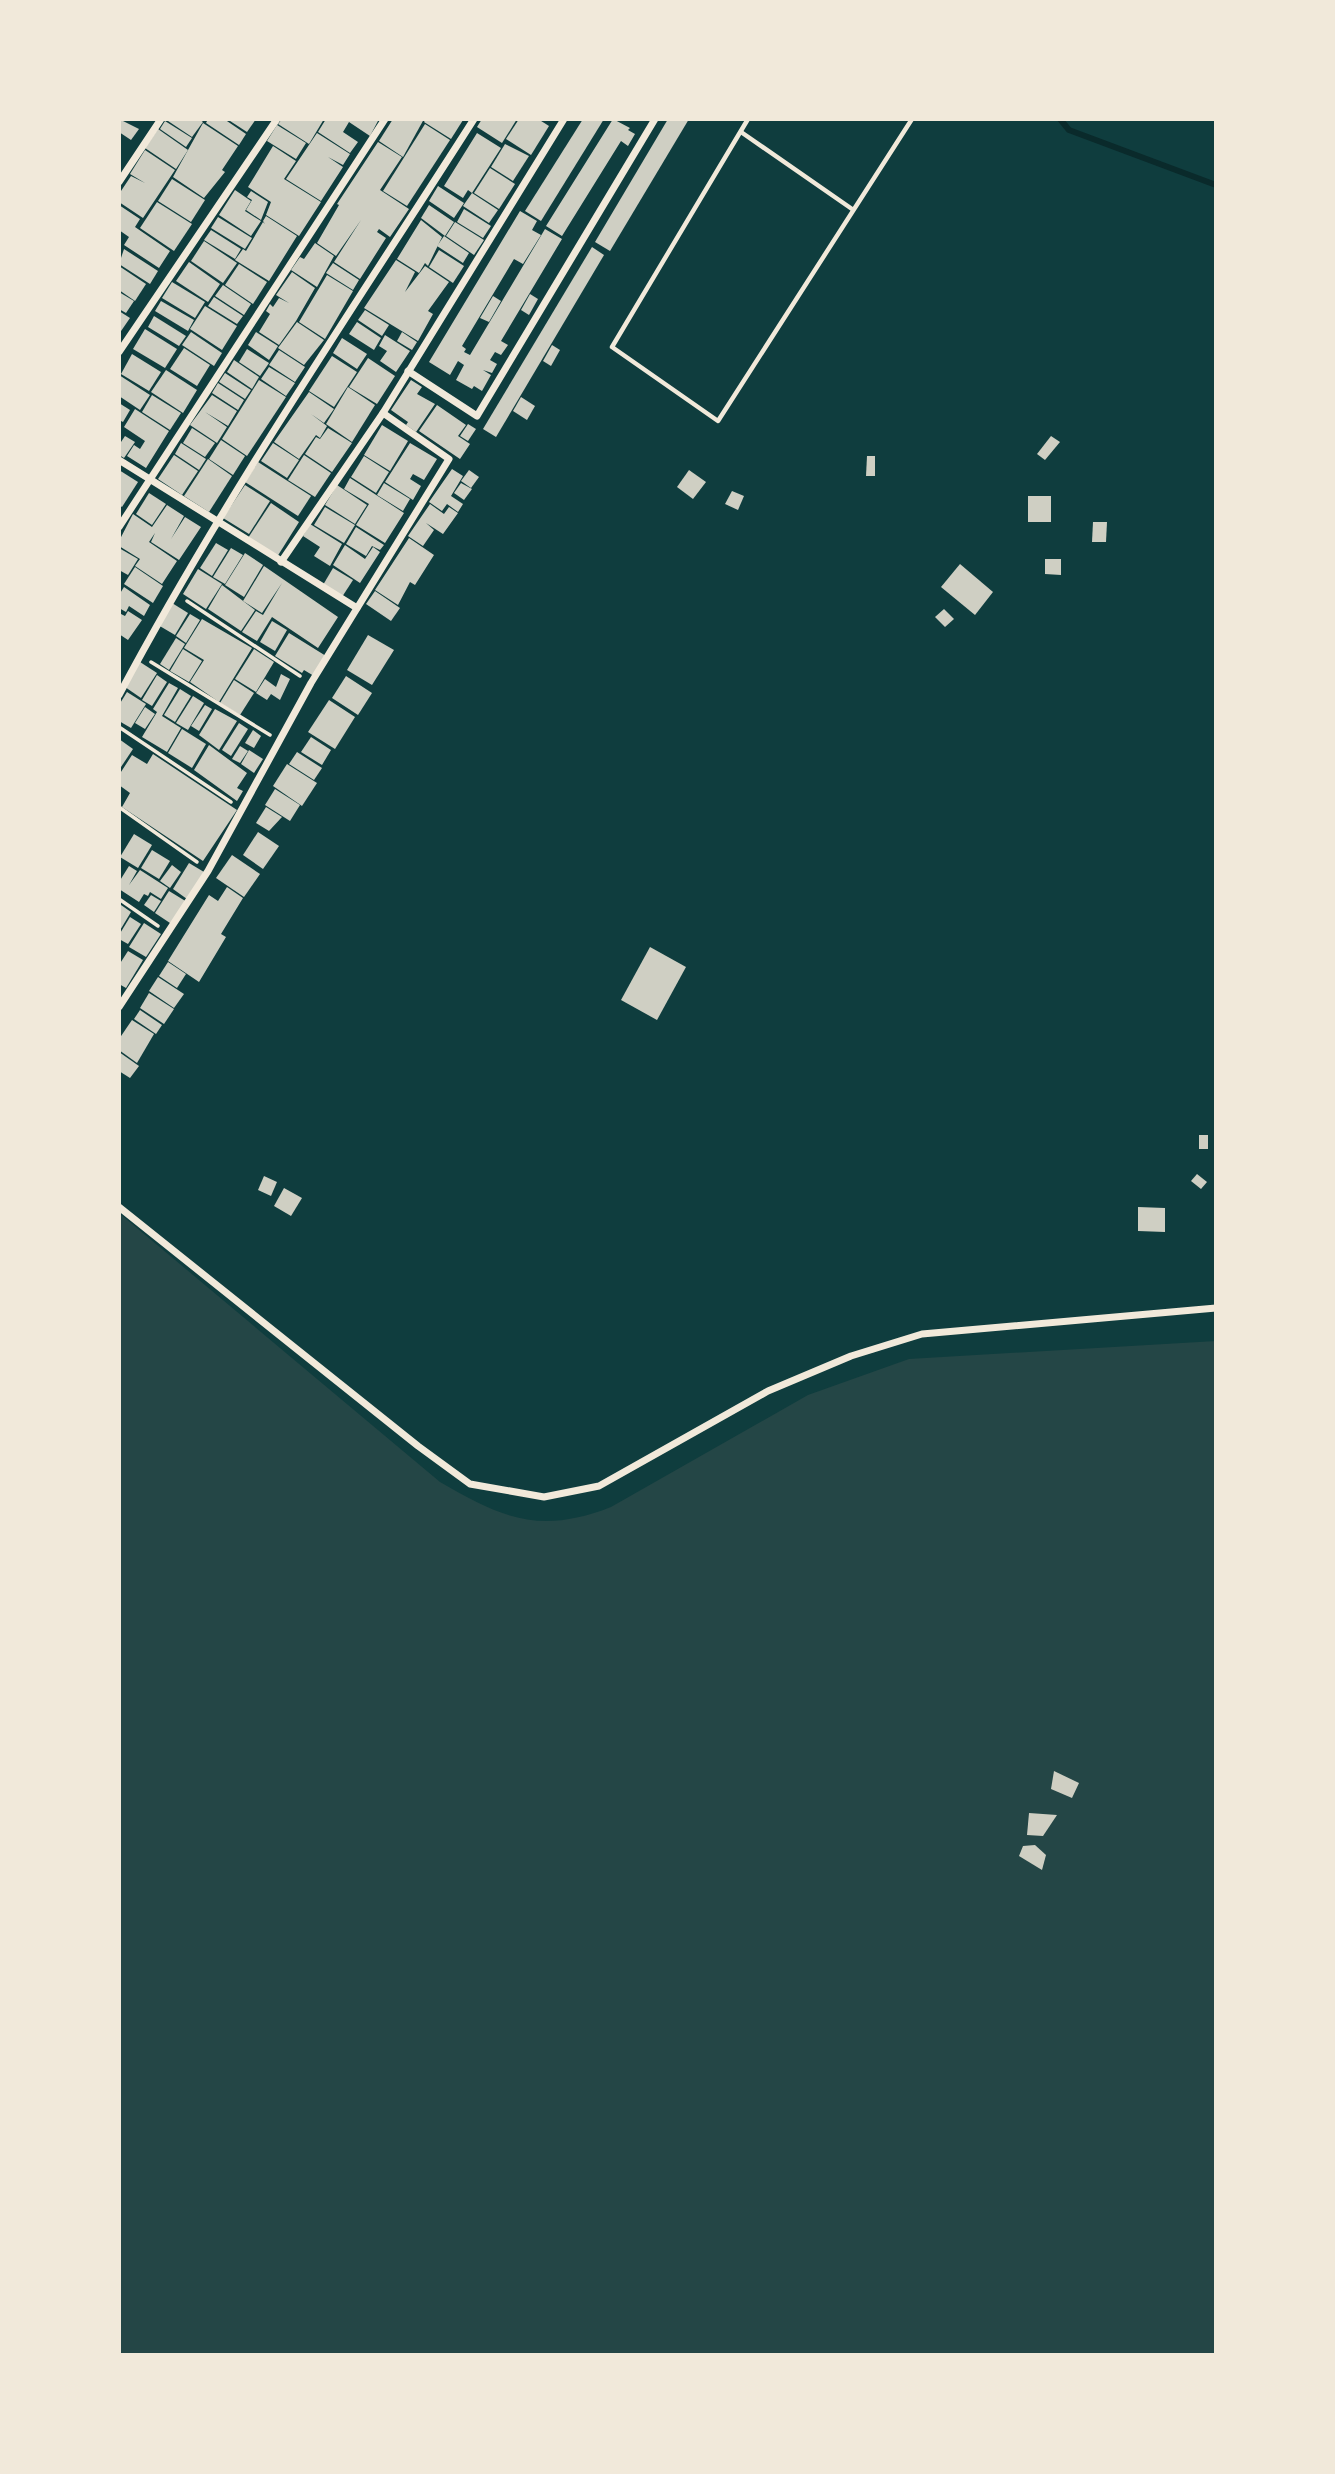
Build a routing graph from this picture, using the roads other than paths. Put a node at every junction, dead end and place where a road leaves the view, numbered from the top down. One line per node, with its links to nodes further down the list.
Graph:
1 (161, 119): 10 (street)
2 (277, 119): 12 (street)
3 (385, 119): 16 (street)
4 (474, 119): 17 (street)
5 (565, 119): 13 (street)
6 (653, 119): 13 (street)
7 (748, 119): 9 (lane)
8 (912, 119): 11 (lane)
9 (741, 132): 11 (lane); 11 (lane)
10 (119, 183)
11 (852, 209)
12 (119, 352)
13 (408, 371): 14 (street)
14 (383, 413): 19 (street); 20 (street)
15 (119, 460): 16 (street)
16 (148, 480): 17 (street); 18 (street)
17 (216, 522): 19 (street); 21 (street)
18 (119, 527)
19 (281, 562): 20 (street)
20 (357, 608): 22 (street)
21 (119, 695)
22 (119, 1007)
23 (119, 1207): 24 (street)
24 (1216, 1308)

